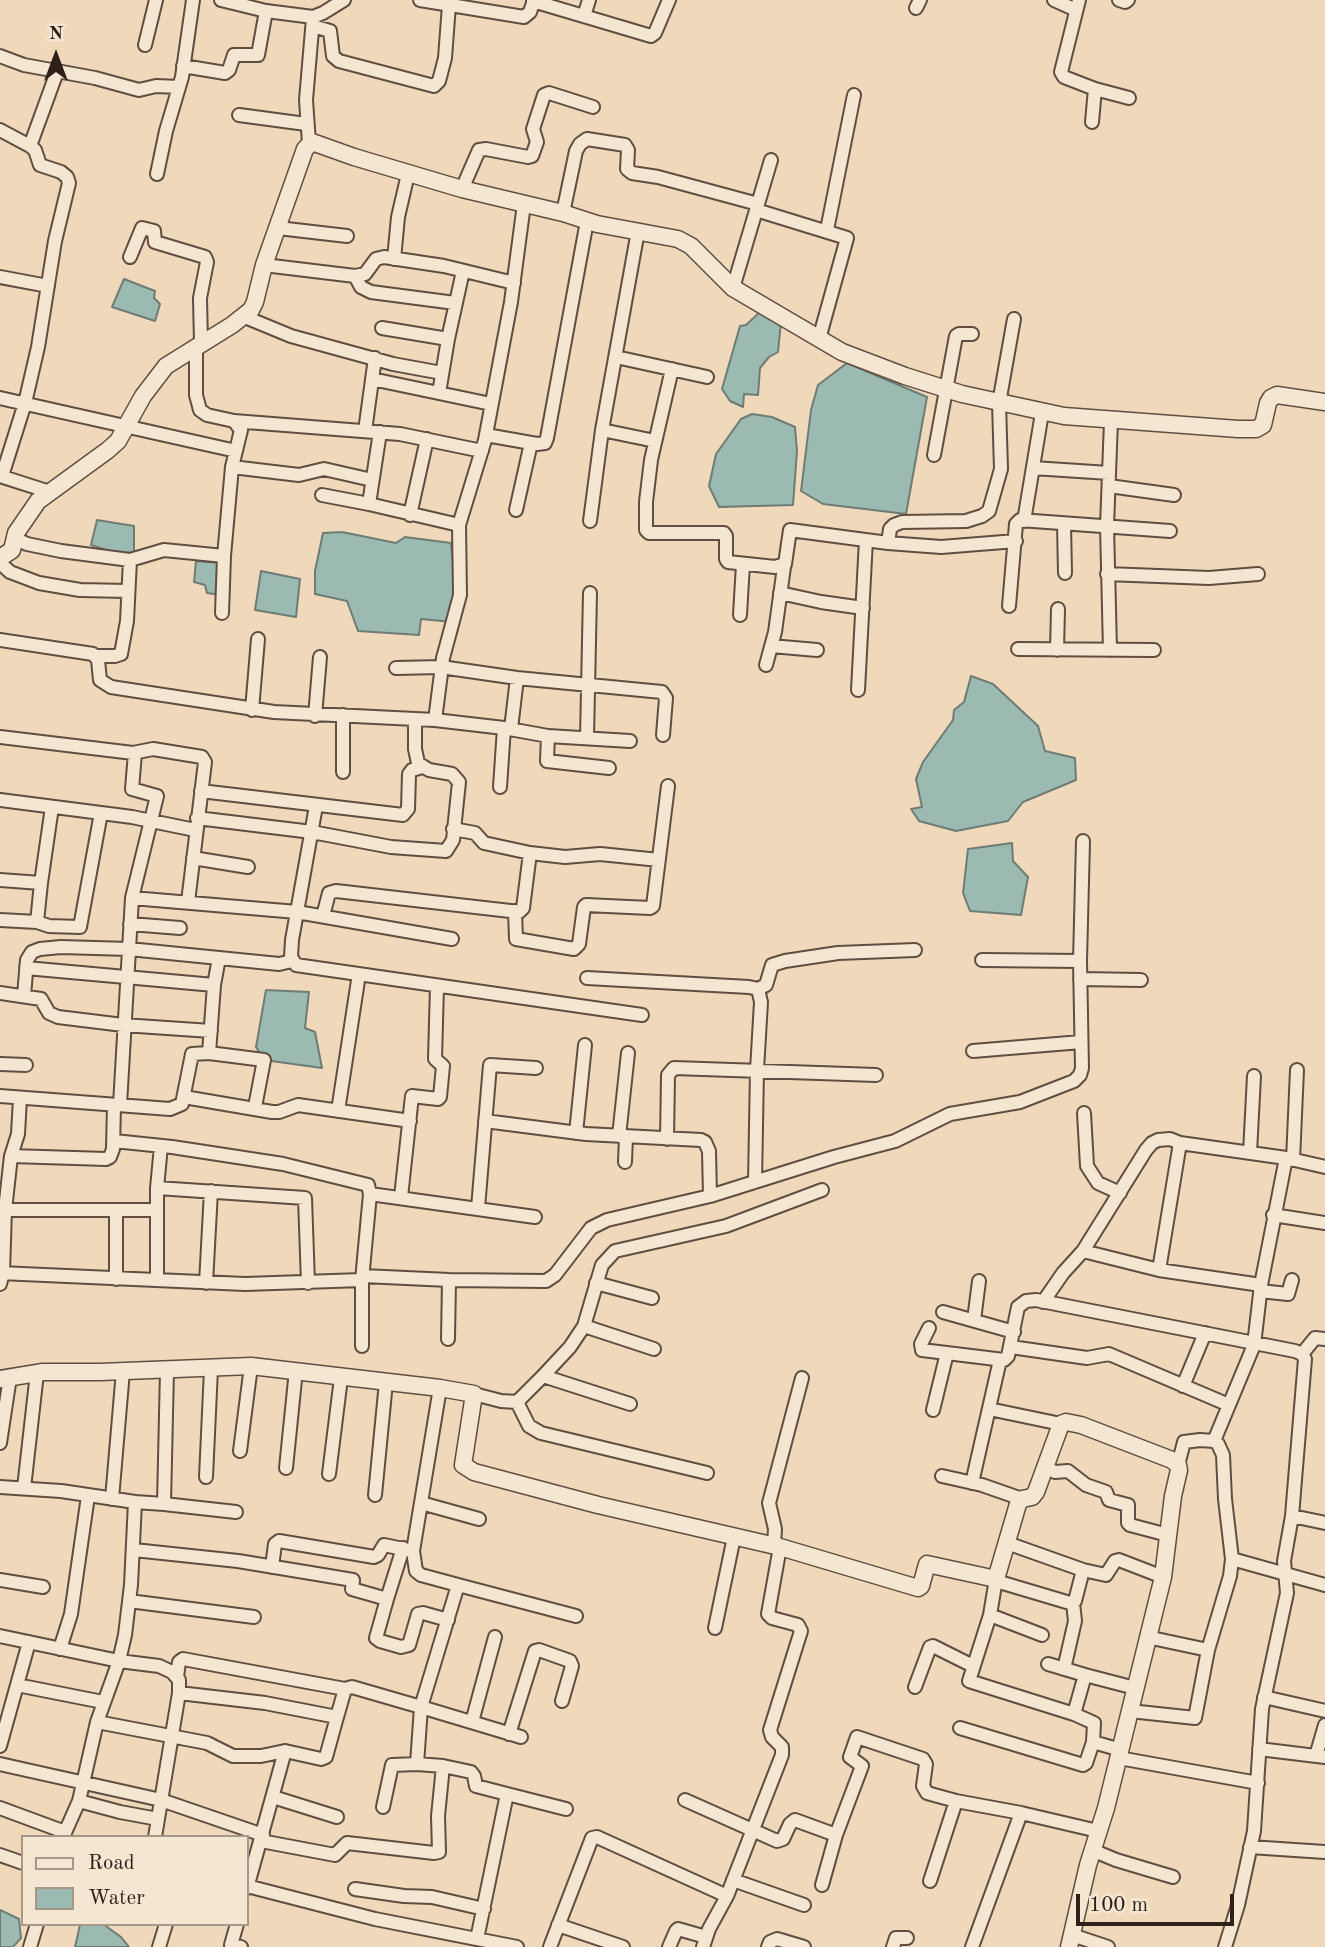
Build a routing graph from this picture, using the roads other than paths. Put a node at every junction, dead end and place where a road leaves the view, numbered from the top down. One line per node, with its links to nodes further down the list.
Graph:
1 (156, 0): 17 (street)
2 (193, 0): 19 (street)
3 (221, 0): 14 (street)
4 (344, 0): 16 (street)
5 (420, 0): 12 (street)
6 (589, 0): 15 (street)
7 (669, 0): 15 (street)
8 (1054, 0): 13 (street)
9 (1119, 0): 10 (street)
10 (1128, 0)
11 (533, 1): 12 (street); 15 (street)
12 (449, 5): 16 (street)
13 (1077, 5): 22 (street)
14 (265, 11): 16 (street); 19 (street)
15 (584, 16)
16 (313, 21): 28 (street)
17 (145, 45)
18 (0, 57): 20 (street)
19 (183, 66): 21 (street)
20 (57, 72): 21 (street); 31 (street)
21 (179, 87): 33 (street)
22 (1095, 89): 24 (street); 27 (street)
23 (854, 95): 41 (street)
24 (1129, 98)
25 (593, 107): 35 (street)
26 (239, 115): 28 (street)
27 (1092, 122)
28 (306, 124): 30 (street)
29 (0, 130): 31 (street)
30 (309, 144): 34 (street); 40 (street)
31 (30, 146): 51 (street)
32 (771, 160): 37 (street)
33 (157, 173)
34 (408, 174): 35 (street); 45 (street)
35 (462, 189): 36 (street)
36 (524, 204): 38 (street); 50 (street)
37 (757, 207): 38 (street); 41 (street); 52 (street)
38 (563, 213): 39 (street)
39 (587, 221): 42 (street); 84 (street)
40 (278, 228): 43 (street); 46 (street)
41 (827, 230): 59 (street)
42 (638, 231): 52 (street); 61 (street)
43 (347, 236)
44 (130, 257): 60 (street)
45 (394, 259): 47 (street); 48 (street)
46 (264, 265): 48 (street); 54 (street)
47 (463, 271): 50 (street); 53 (street)
48 (355, 276): 53 (street)
49 (0, 277): 51 (street)
50 (514, 283): 73 (street)
51 (48, 286): 71 (street)
52 (733, 288): 59 (street)
53 (455, 303): 58 (street)
54 (245, 317): 60 (street); 62 (street)
55 (1014, 319): 72 (street)
56 (382, 328): 58 (street)
57 (972, 334): 67 (street)
58 (448, 339): 64 (street)
59 (819, 339): 67 (street)
60 (199, 344): 75 (street); 77 (street)
61 (616, 357): 63 (street); 78 (street)
62 (375, 358): 64 (street); 66 (street)
63 (672, 369): 65 (street); 83 (street)
64 (442, 373): 68 (street)
65 (707, 377)
66 (372, 379): 68 (street); 79 (street)
67 (945, 388): 72 (street); 87 (street)
68 (439, 393): 73 (street)
69 (0, 398): 71 (street)
70 (1325, 402): 76 (street)
71 (24, 403): 77 (street); 90 (street)
72 (999, 403): 74 (street); 108 (street)
73 (491, 404): 81 (street)
74 (1042, 413): 76 (street); 89 (street)
75 (234, 421): 79 (street); 85 (street)
76 (1111, 421): 92 (street)
77 (127, 426): 85 (street); 93 (street)
78 (602, 430): 83 (street); 99 (street)
79 (365, 431): 80 (street)
80 (380, 432): 82 (street); 91 (street)
81 (486, 435): 84 (street); 86 (street)
82 (427, 439): 86 (street); 98 (street)
83 (655, 441): 112 (street)
84 (531, 443): 97 (street)
85 (236, 451): 88 (street)
86 (482, 451): 102 (street)
87 (934, 455)
88 (232, 467): 91 (street); 109 (street)
89 (1033, 468): 92 (street); 100 (street)
90 (1, 476): 93 (street)
91 (372, 480): 96 (street)
92 (1109, 480): 95 (street); 103 (street)
93 (50, 492): 105 (street)
94 (323, 495): 96 (street)
95 (1174, 495)
96 (369, 504): 98 (street)
97 (516, 510)
98 (410, 515): 102 (street)
99 (590, 520)
100 (1024, 520): 101 (street); 107 (street)
101 (1064, 523): 103 (street); 114 (street)
102 (459, 525): 136 (street)
103 (1107, 526): 104 (street); 115 (street)
104 (1170, 531)
105 (15, 538): 110 (street); 111 (street)
106 (866, 540): 108 (street); 113 (street); 121 (street)
107 (1016, 541): 108 (street); 120 (street)
108 (888, 543)
109 (224, 556): 110 (street); 123 (street)
110 (130, 560): 117 (street)
111 (0, 561): 117 (street)
112 (743, 564): 113 (street); 124 (street)
113 (783, 566): 119 (street)
114 (1065, 573)
115 (1107, 574): 116 (street); 131 (street)
116 (1258, 574)
117 (128, 591): 133 (street)
118 (590, 593): 139 (street)
119 (780, 593): 121 (street); 127 (street)
120 (1009, 606)
121 (863, 608): 140 (street)
122 (1058, 609): 130 (street)
123 (222, 613)
124 (740, 615)
125 (258, 639): 141 (street)
126 (0, 640): 133 (street)
127 (771, 646): 129 (street); 135 (street)
128 (1018, 649): 130 (street)
129 (817, 650)
130 (1058, 650): 131 (street)
131 (1111, 650): 132 (street)
132 (1154, 650)
133 (97, 656): 141 (street)
134 (320, 657): 143 (street)
135 (766, 665)
136 (441, 667): 137 (street); 138 (street); 145 (street)
137 (396, 668)
138 (517, 678): 139 (street); 146 (street)
139 (587, 684): 147 (street); 150 (street)
140 (858, 690)
141 (252, 709): 143 (street)
142 (343, 715): 143 (street); 144 (street); 155 (street)
143 (315, 716)
144 (415, 719): 145 (street); 153 (street)
145 (435, 720): 146 (street)
146 (508, 729): 148 (street); 157 (street)
147 (663, 735)
148 (548, 736): 150 (street); 154 (street)
149 (0, 737): 152 (street)
150 (587, 738): 151 (street)
151 (630, 741)
152 (135, 753): 158 (street); 163 (street)
153 (422, 767): 160 (street); 165 (street)
154 (609, 768)
155 (342, 772)
156 (668, 786): 170 (street)
157 (500, 788)
158 (201, 791): 160 (street); 164 (street)
159 (0, 800): 161 (street)
160 (316, 806): 166 (street)
161 (52, 807): 162 (street); 173 (street)
162 (101, 813): 163 (street); 180 (street)
163 (150, 820): 164 (street); 174 (street)
164 (196, 824): 166 (street); 169 (street)
165 (453, 829): 166 (street); 168 (street)
166 (312, 832): 177 (street)
167 (1083, 841): 189 (street)
168 (530, 853): 170 (street); 176 (street)
169 (193, 858): 171 (street); 175 (street)
170 (659, 860): 176 (street)
171 (248, 866)
172 (0, 880): 173 (street)
173 (41, 883): 180 (street)
174 (132, 898): 175 (street); 181 (street)
175 (188, 902): 177 (street)
176 (515, 911): 178 (street)
177 (297, 912): 178 (street); 188 (street)
178 (323, 916): 183 (street)
179 (0, 920): 180 (street)
180 (37, 922)
181 (130, 924): 182 (street); 184 (street)
182 (180, 928)
183 (452, 939)
184 (129, 949): 186 (street); 190 (street); 192 (street)
185 (915, 950): 198 (street)
186 (219, 958): 188 (street); 196 (street)
187 (982, 960): 189 (street)
188 (292, 961): 191 (street)
189 (1080, 961): 194 (street)
190 (26, 968): 192 (street); 200 (street)
191 (359, 974): 197 (street); 221 (street)
192 (128, 976): 196 (street); 202 (street)
193 (587, 978): 198 (street)
194 (1080, 979): 195 (street); 204 (street)
195 (1141, 980)
196 (214, 985): 203 (street)
197 (438, 986): 201 (street); 223 (street)
198 (758, 989): 212 (street)
199 (0, 993): 200 (street)
200 (24, 996): 202 (street)
201 (642, 1015)
202 (123, 1026): 203 (street); 219 (street)
203 (211, 1031): 207 (street)
204 (1082, 1041): 206 (street); 236 (street)
205 (585, 1045): 225 (street)
206 (974, 1051)
207 (209, 1052): 217 (street); 220 (street)
208 (628, 1053): 226 (street)
209 (0, 1063): 210 (street)
210 (26, 1065)
211 (536, 1068): 224 (street)
212 (757, 1070): 214 (street); 227 (street); 236 (street)
213 (1297, 1070): 233 (street)
214 (876, 1075)
215 (1254, 1076): 231 (street)
216 (0, 1096): 218 (street)
217 (184, 1097): 219 (street); 220 (street)
218 (20, 1098): 219 (street); 232 (street)
219 (117, 1105): 228 (street)
220 (255, 1107): 221 (street)
221 (338, 1111): 223 (street)
222 (1084, 1113): 240 (street)
223 (410, 1121): 243 (street)
224 (485, 1121): 225 (street); 244 (street)
225 (576, 1133): 226 (street)
226 (623, 1136): 227 (street); 234 (street)
227 (667, 1139): 242 (street)
228 (114, 1141): 230 (street); 232 (street)
229 (1180, 1143): 231 (street); 240 (street); 252 (street)
230 (161, 1146): 237 (street); 241 (street)
231 (1250, 1153): 233 (street)
232 (11, 1156): 245 (street)
233 (1289, 1159): 235 (street); 248 (street)
234 (625, 1162)
235 (1325, 1167)
236 (755, 1182): 242 (street)
237 (157, 1188): 239 (street); 247 (street)
238 (822, 1190): 262 (street)
239 (211, 1191): 260 (street); 261 (street)
240 (1120, 1193): 251 (street)
241 (370, 1194): 243 (street); 254 (street)
242 (710, 1196): 257 (street)
243 (401, 1197): 244 (street)
244 (478, 1208): 249 (street)
245 (5, 1210): 246 (street); 253 (street)
246 (116, 1210): 247 (street); 255 (street)
247 (156, 1210): 256 (street)
248 (1273, 1214): 250 (street); 263 (street)
249 (535, 1217)
250 (1325, 1223)
251 (1083, 1251): 252 (street); 265 (street)
252 (1159, 1270): 263 (street)
253 (1, 1276): 255 (street)
254 (362, 1278): 257 (street); 261 (street); 275 (street)
255 (116, 1279): 256 (street)
256 (157, 1280): 260 (street)
257 (449, 1280): 272 (street)
258 (1292, 1280): 263 (street)
259 (979, 1281): 267 (street)
260 (206, 1283): 261 (street)
261 (308, 1283)
262 (596, 1283): 264 (street); 268 (street)
263 (1260, 1288): 274 (street)
264 (653, 1298)
265 (1042, 1302): 270 (street); 271 (street)
266 (943, 1312): 267 (street)
267 (974, 1320): 270 (street)
268 (584, 1326): 277 (street); 287 (street)
269 (929, 1328): 278 (street)
270 (1014, 1332): 276 (street)
271 (1205, 1333): 274 (street); 292 (street)
272 (449, 1339)
273 (1325, 1339): 279 (street)
274 (1254, 1345): 279 (street); 297 (street)
275 (362, 1346)
276 (1011, 1347): 280 (street); 292 (street)
277 (654, 1349)
278 (947, 1353): 280 (street); 299 (street)
279 (1302, 1354): 322 (street)
280 (1000, 1360): 298 (street)
281 (251, 1366): 282 (street); 284 (street); 303 (street)
282 (211, 1369): 283 (street); 310 (street)
283 (167, 1370): 285 (street); 320 (street)
284 (296, 1370): 288 (street); 305 (street)
285 (123, 1371): 286 (street); 316 (street)
286 (37, 1373): 289 (street); 313 (street)
287 (543, 1376): 295 (street); 296 (street)
288 (341, 1377): 291 (street); 307 (street)
289 (5, 1378): 302 (street)
290 (802, 1378): 328 (street)
291 (386, 1382): 293 (street); 314 (street)
292 (1183, 1385): 297 (street)
293 (440, 1388): 294 (street); 319 (street)
294 (474, 1394): 295 (street); 326 (street)
295 (517, 1402): 308 (street)
296 (630, 1404)
297 (1229, 1405): 301 (street)
298 (989, 1409): 300 (street); 311 (street)
299 (933, 1410)
300 (1061, 1424): 304 (street); 306 (street)
301 (1214, 1441): 304 (street); 331 (street)
302 (0, 1443)
303 (240, 1451)
304 (1178, 1465): 325 (street)
305 (286, 1468)
306 (1046, 1468): 317 (street); 325 (street)
307 (329, 1474)
308 (708, 1474)
309 (942, 1476): 311 (street)
310 (206, 1477)
311 (972, 1483): 317 (street)
312 (0, 1487): 313 (street)
313 (24, 1488): 315 (street)
314 (375, 1495)
315 (88, 1496): 316 (street); 354 (street)
316 (112, 1499): 318 (street)
317 (1022, 1499): 327 (street)
318 (135, 1502): 320 (street); 329 (street)
319 (421, 1503): 323 (street); 330 (street)
320 (163, 1504): 321 (street)
321 (236, 1512)
322 (1292, 1517): 324 (street); 334 (street)
323 (479, 1519)
324 (1325, 1523)
325 (1168, 1535): 335 (street)
326 (734, 1537): 328 (street); 348 (street)
327 (1007, 1544): 333 (street); 337 (street)
328 (777, 1546): 337 (street); 404 (street)
329 (134, 1549): 332 (street); 342 (street)
330 (408, 1550): 332 (street); 338 (street); 341 (street)
331 (1232, 1559): 334 (street); 355 (street)
332 (272, 1567): 341 (street)
333 (1083, 1570): 335 (street); 343 (street)
334 (1284, 1573): 339 (street); 367 (street)
335 (1163, 1577): 352 (street)
336 (0, 1580): 340 (street)
337 (996, 1580): 343 (street); 344 (street)
338 (458, 1585): 345 (street); 347 (street)
339 (1325, 1585)
340 (43, 1587)
341 (387, 1599): 347 (street)
342 (130, 1601): 346 (street); 356 (street)
343 (1073, 1602): 359 (street)
344 (990, 1615): 349 (street); 358 (street)
345 (576, 1616)
346 (254, 1617)
347 (448, 1620): 370 (street)
348 (715, 1628)
349 (1042, 1635)
350 (0, 1636): 353 (street)
351 (495, 1637): 376 (street)
352 (1147, 1637): 355 (street); 364 (street)
353 (29, 1642): 354 (street); 362 (street)
354 (60, 1649): 356 (street)
355 (1208, 1650): 371 (street)
356 (119, 1661): 361 (street); 369 (street)
357 (1048, 1664): 359 (street)
358 (973, 1667): 363 (street); 373 (street)
359 (1064, 1669): 360 (street)
360 (1084, 1675): 364 (street); 373 (street)
361 (177, 1677): 365 (street); 366 (street)
362 (17, 1685): 369 (street); 381 (street)
363 (915, 1687)
364 (1135, 1688): 371 (street)
365 (345, 1689): 370 (street); 374 (street)
366 (179, 1693): 374 (street); 379 (street)
367 (1264, 1697): 372 (street); 382 (street)
368 (562, 1701): 376 (street)
369 (103, 1702): 375 (street)
370 (421, 1707): 376 (street); 386 (street)
371 (1130, 1711): 384 (street)
372 (1325, 1711)
373 (1073, 1714): 380 (street)
374 (337, 1717): 383 (street)
375 (97, 1722): 379 (street); 389 (street)
376 (472, 1722)
377 (1325, 1725): 385 (street)
378 (960, 1728): 380 (street)
379 (171, 1736): 383 (street); 393 (street)
380 (1093, 1742): 384 (street)
381 (0, 1746)
382 (1259, 1749): 385 (street); 390 (street)
383 (285, 1751): 392 (street)
384 (1120, 1754): 390 (street); 403 (street)
385 (1321, 1756)
386 (417, 1763): 388 (street); 397 (street)
387 (0, 1764): 389 (street)
388 (443, 1766): 391 (street); 408 (street)
389 (83, 1782): 393 (street); 395 (street)
390 (1258, 1783): 409 (street)
391 (507, 1794): 399 (street); 422 (street)
392 (273, 1797): 401 (street); 408 (street)
393 (161, 1800): 402 (street); 408 (street)
394 (685, 1800): 404 (street)
395 (79, 1801): 402 (street); 405 (street)
396 (956, 1801): 400 (street); 407 (street); 417 (street)
397 (383, 1807)
398 (0, 1808): 405 (street)
399 (566, 1810)
400 (1021, 1813): 403 (street); 441 (street)
401 (337, 1817)
402 (158, 1819): 406 (street)
403 (1098, 1831): 410 (street)
404 (753, 1832): 407 (street); 416 (street)
405 (64, 1835)
406 (155, 1835)
407 (836, 1835): 418 (street)
408 (262, 1838): 415 (street)
409 (1250, 1847): 411 (street); 443 (street)
410 (1092, 1850): 414 (street); 429 (street)
411 (1325, 1852)
412 (0, 1855): 413 (street)
413 (21, 1862)
414 (1173, 1877)
415 (248, 1880): 428 (street)
416 (733, 1881): 420 (street); 421 (street)
417 (930, 1881)
418 (822, 1885)
419 (355, 1889): 422 (street)
420 (727, 1895): 423 (street); 430 (street)
421 (804, 1905)
422 (484, 1909): 428 (street)
423 (558, 1925): 435 (street); 436 (street)
424 (36, 1926): 432 (street)
425 (165, 1926): 433 (street)
426 (237, 1926): 431 (street)
427 (907, 1938): 440 (street)
428 (477, 1939): 434 (street)
429 (1071, 1941): 442 (street)
430 (705, 1942): 437 (street)
431 (234, 1946)
432 (30, 1947)
433 (159, 1947)
434 (517, 1947)
435 (550, 1947)
436 (623, 1947)
437 (669, 1947)
438 (768, 1947): 439 (street)
439 (804, 1947)
440 (893, 1947)
441 (972, 1947)
442 (1108, 1947)
443 (1225, 1947)

